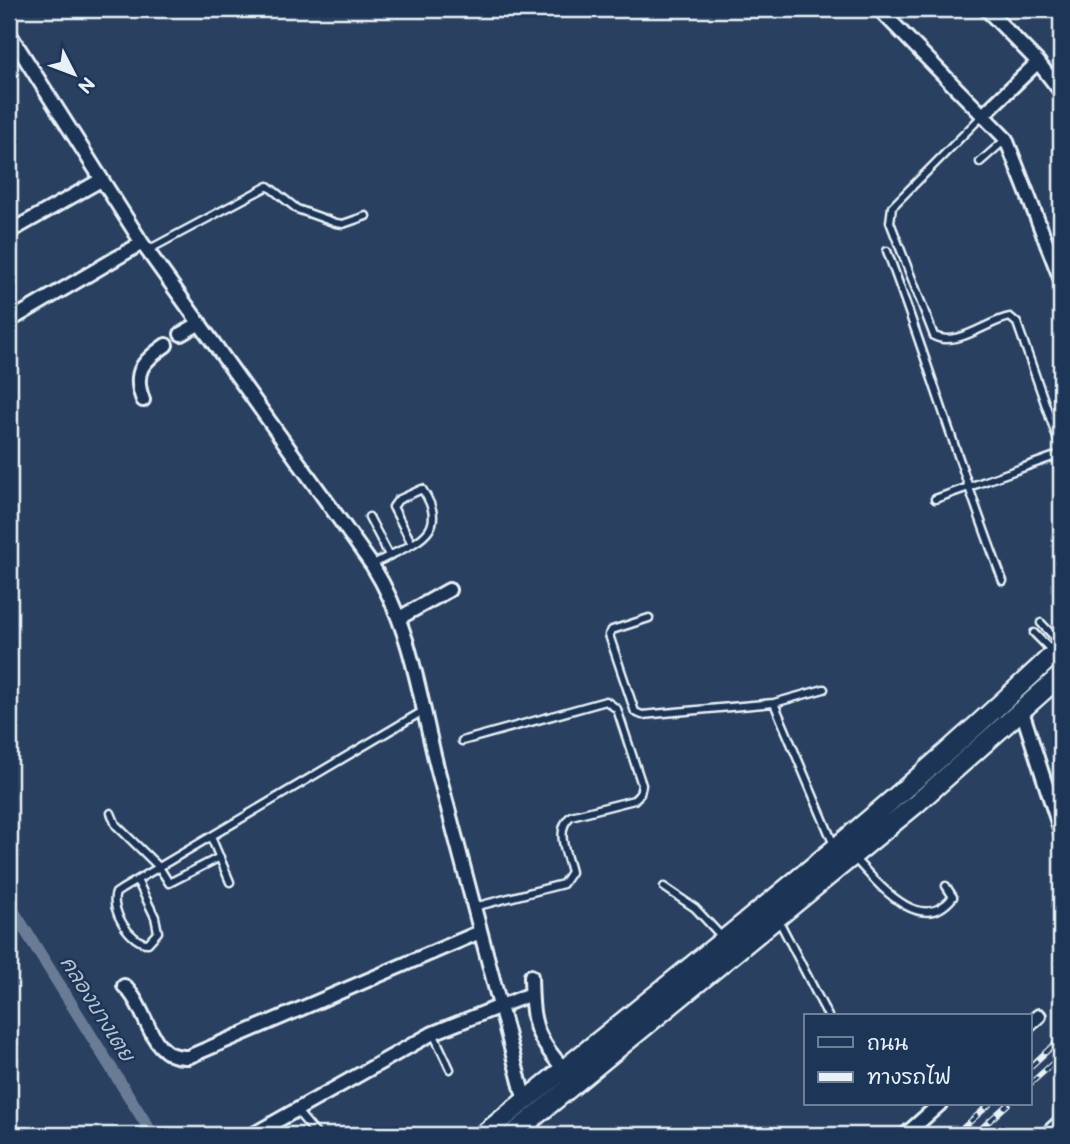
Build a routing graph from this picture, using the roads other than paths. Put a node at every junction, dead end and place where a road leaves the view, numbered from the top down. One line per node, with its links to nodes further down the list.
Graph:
1 (879, 9): 6 (street)
2 (986, 9): 4 (street)
3 (9, 33): 9 (street)
4 (1038, 62): 5 (street); 6 (street)
5 (1061, 92)
6 (983, 115): 7 (street); 20 (lane)
7 (1006, 139): 8 (lane); 14 (street)
8 (980, 162)
9 (101, 180): 11 (street); 12 (street)
10 (366, 216): 12 (lane)
11 (9, 232)
12 (145, 247): 15 (street); 16 (street)
13 (887, 251): 21 (lane)
14 (1061, 280)
15 (9, 321)
16 (200, 323): 17 (street); 26 (street)
17 (181, 334)
18 (166, 345): 19 (street)
19 (143, 400)
20 (1061, 451): 21 (lane)
21 (967, 488): 22 (lane); 27 (lane)
22 (935, 499)
23 (369, 517): 25 (lane)
24 (412, 544): 24 (lane); 25 (lane)
25 (389, 555): 26 (lane)
26 (372, 565): 29 (street)
27 (1003, 581)
28 (449, 590): 29 (street)
29 (401, 617): 37 (street)
30 (649, 618): 36 (lane)
31 (1041, 623): 33 (lane)
32 (1034, 633): 33 (lane)
33 (1059, 648): 43 (main road)
34 (1061, 676): 38 (main road)
35 (824, 689): 36 (lane)
36 (774, 703): 43 (lane)
37 (423, 710): 42 (lane); 50 (street)
38 (1022, 711): 41 (street); 43 (main road)
39 (462, 741): 50 (lane)
40 (111, 813): 45 (lane)
41 (1061, 832)
42 (211, 837): 44 (lane); 45 (lane)
43 (844, 853): 49 (lane); 51 (main road); 53 (main road)
44 (220, 857): 45 (lane); 47 (lane)
45 (159, 867): 46 (lane)
46 (137, 880): 46 (lane)
47 (230, 882)
48 (664, 887): 53 (lane)
49 (946, 887)
50 (474, 907): 52 (street)
51 (777, 918): 58 (lane); 66 (main road)
52 (480, 932): 55 (street); 57 (street)
53 (723, 939): 61 (main road)
54 (531, 976): 56 (street)
55 (124, 986)
56 (531, 994): 57 (street); 61 (street)
57 (500, 1004): 59 (street); 62 (street)
58 (827, 1014)
59 (433, 1033): 60 (lane); 64 (street)
60 (450, 1069)
61 (564, 1069): 62 (main road)
62 (525, 1101): 66 (main road); 69 (main road)
63 (938, 1106): 71 (street)
64 (296, 1111): 67 (street); 68 (lane)
65 (1061, 1121): 72 (street)
66 (532, 1128): 70 (main road)
67 (251, 1135)
68 (317, 1135)
69 (483, 1135)
70 (512, 1135)
71 (905, 1135)
72 (1046, 1135)

